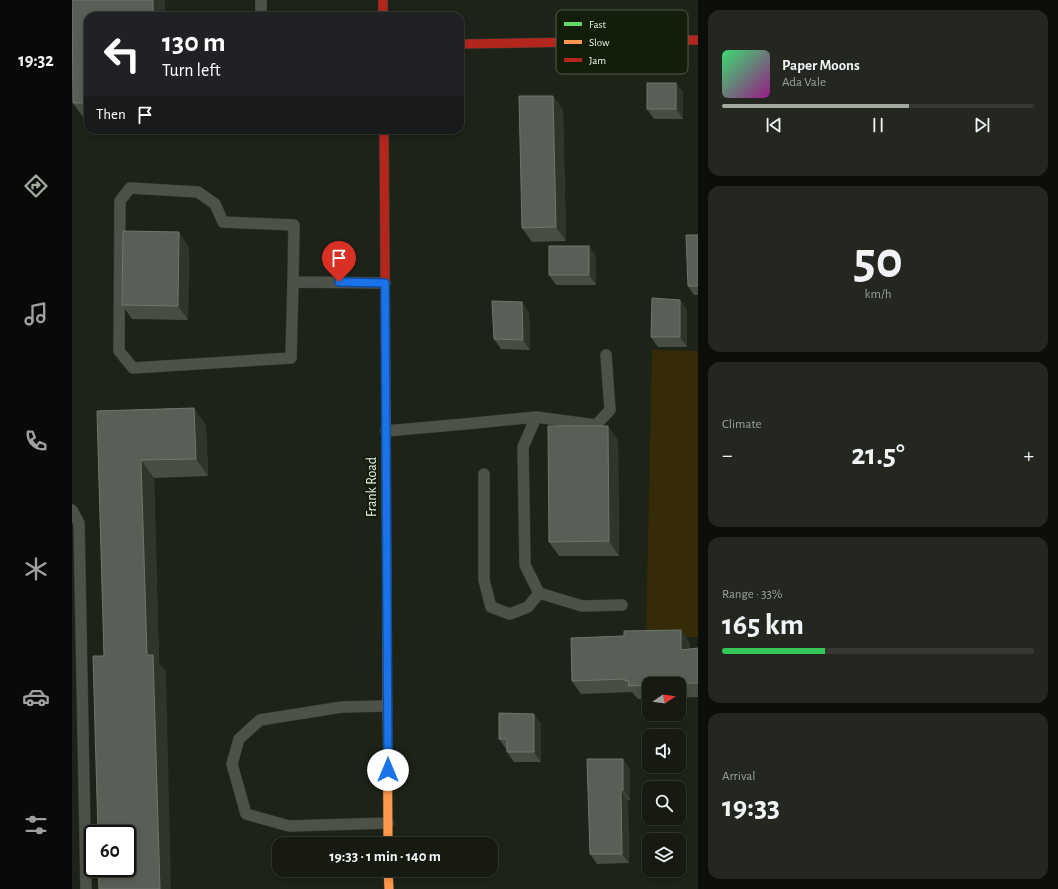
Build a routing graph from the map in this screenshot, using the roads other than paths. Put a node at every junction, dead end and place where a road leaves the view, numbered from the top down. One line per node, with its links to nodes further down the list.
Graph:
1 (261, 0): 3 (lane)
2 (383, 0): 4 (main road)
3 (261, 12)
4 (383, 12)
5 (688, 40): 6 (main road)
6 (698, 40)
7 (556, 42): 8 (main road)
8 (464, 44)
9 (384, 134): 11 (main road, Frank Road)
10 (293, 282): 10 (lane); 11 (lane)
11 (385, 283): 14 (main road, Frank Road)
12 (606, 355): 13 (lane)
13 (536, 417): 14 (lane); 17 (lane)
14 (386, 431): 19 (main road, Frank Road)
15 (484, 474): 17 (lane)
16 (72, 510): 23 (lane)
17 (539, 593): 18 (lane)
18 (622, 606)
19 (387, 706): 20 (main road, Frank Road); 20 (lane)
20 (388, 823): 21 (main road, Frank Road)
21 (388, 837)
22 (388, 877): 24 (main road)
23 (86, 889)
24 (388, 889)

